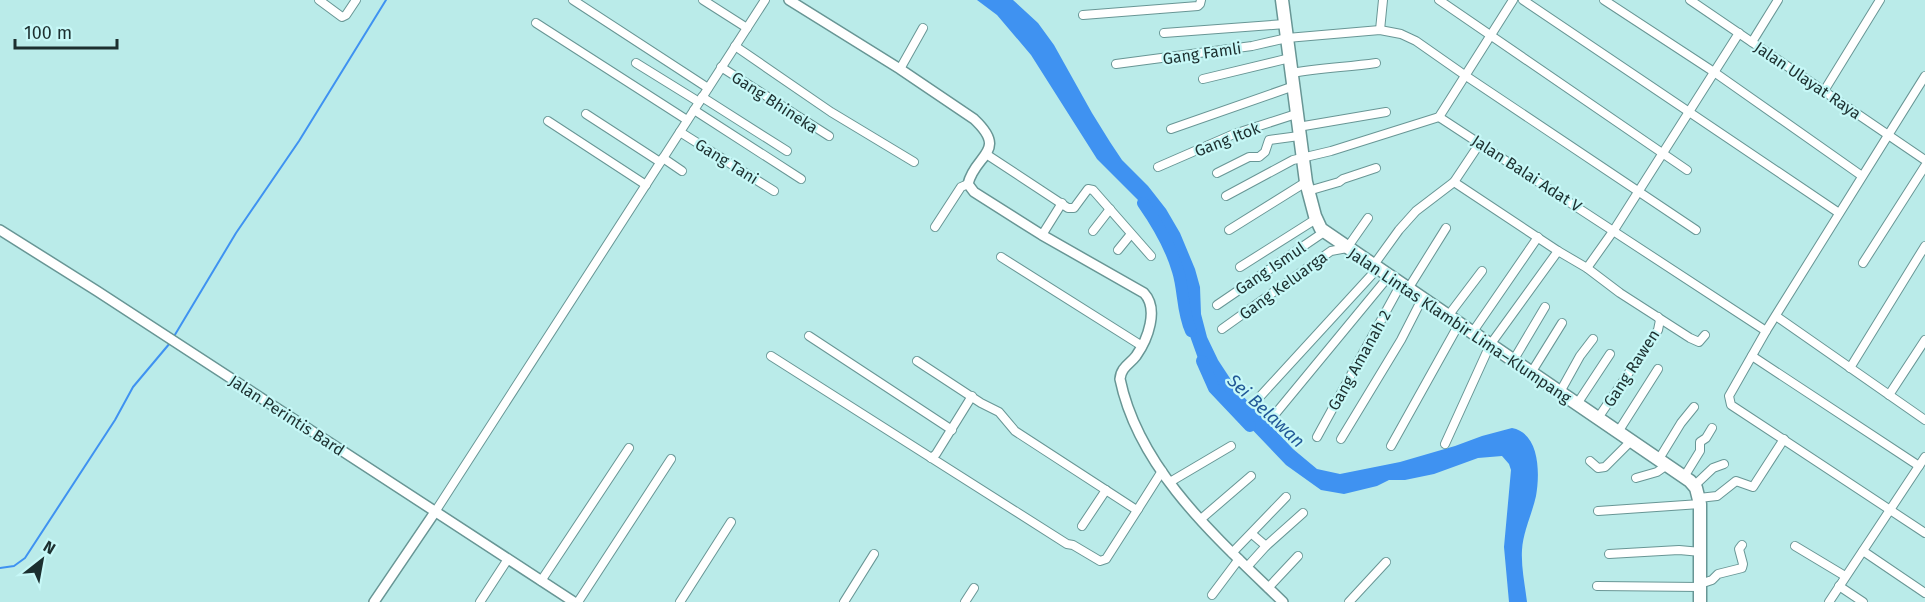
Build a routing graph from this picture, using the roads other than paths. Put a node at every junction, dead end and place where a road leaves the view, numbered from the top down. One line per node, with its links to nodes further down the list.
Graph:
1 (319, 0): 2 (street)
2 (356, 0)
3 (573, 0): 41 (street)
4 (703, 0): 20 (street)
5 (765, 0): 20 (street)
6 (789, 0): 34 (street)
7 (1200, 0): 17 (street)
8 (1282, 0): 19 (main road, Jalan Lintas Klambir Lima–Klumpang)
9 (1383, 0): 22 (street)
10 (1439, 0): 25 (street)
11 (1513, 0): 25 (street)
12 (1523, 0): 46 (street)
13 (1604, 0): 35 (street)
14 (1690, 0): 24 (street, Jalan Ulayat Raya)
15 (1778, 0): 27 (street)
16 (1880, 0): 42 (street)
17 (1083, 15)
18 (536, 23): 49 (street)
19 (1285, 24): 23 (street); 26 (main road, Jalan Lintas Klambir Lima–Klumpang)
20 (747, 28): 28 (street)
21 (923, 28): 34 (street)
22 (1380, 30): 26 (street, Gang Famli); 37 (street, Gang Famli)
23 (1164, 33)
24 (1739, 33): 27 (street, Jalan Ulayat Raya); 35 (street)
25 (1490, 35): 37 (street); 58 (street)
26 (1287, 38): 29 (main road, Jalan Lintas Klambir Lima–Klumpang); 32 (street, Gang Famli)
27 (1752, 42): 42 (street, Jalan Ulayat Raya)
28 (735, 46): 33 (street); 63 (street)
29 (1290, 58): 36 (main road, Jalan Lintas Klambir Lima–Klumpang); 39 (street)
30 (636, 63): 43 (street)
31 (1376, 63): 36 (street)
32 (1116, 64)
33 (721, 67): 41 (street); 55 (street, Gang Bhineka)
34 (900, 69): 59 (street)
35 (1714, 72): 46 (street); 70 (street)
36 (1292, 73): 40 (main road, Jalan Lintas Klambir Lima–Klumpang)
37 (1466, 76): 48 (street); 77 (street, Gang Famli)
38 (1925, 76): 54 (street)
39 (1203, 79)
40 (1294, 86): 51 (main road, Jalan Lintas Klambir Lima–Klumpang); 52 (street)
41 (708, 88): 43 (street)
42 (1824, 91): 54 (street, Jalan Ulayat Raya)
43 (700, 100): 44 (street); 57 (street)
44 (694, 110): 49 (street); 71 (street)
45 (1386, 112): 51 (street)
46 (1687, 113): 58 (street); 81 (street)
47 (586, 114): 61 (street)
48 (1439, 117): 56 (street, Jalan Balai Adat V); 60 (street)
49 (687, 120): 53 (street)
50 (548, 122): 74 (street)
51 (1298, 126): 60 (main road, Jalan Lintas Klambir Lima–Klumpang); 64 (street, Gang Itok); 69 (street)
52 (1171, 129)
53 (680, 132): 61 (street); 76 (street, Gang Tani)
54 (1888, 134): 62 (street, Jalan Ulayat Raya); 70 (street)
55 (829, 136)
56 (1480, 143): 72 (street); 88 (street, Jalan Balai Adat V)
57 (787, 151)
58 (1662, 153): 67 (street); 77 (street)
59 (986, 154): 73 (street); 79 (street)
60 (1302, 158): 75 (main road, Jalan Lintas Klambir Lima–Klumpang); 78 (street)
61 (662, 160): 68 (street); 74 (street)
62 (1925, 160)
63 (914, 162)
64 (1158, 166)
65 (1925, 166): 101 (street)
66 (1376, 168): 75 (street)
67 (1687, 170)
68 (682, 171)
69 (1217, 173)
70 (1862, 176): 81 (street)
71 (801, 179)
72 (1454, 182): 94 (street); 103 (street)
73 (968, 184): 84 (street); 93 (street)
74 (646, 185): 171 (street)
75 (1307, 186): 83 (main road, Jalan Lintas Klambir Lima–Klumpang); 87 (street)
76 (774, 191)
77 (1639, 191): 88 (street); 89 (street, Gang Famli)
78 (1226, 196)
79 (1062, 203): 80 (street); 93 (street)
80 (1110, 209): 90 (street); 92 (street)
81 (1839, 213): 112 (street)
82 (1368, 218): 96 (street)
83 (1316, 219): 91 (main road, Jalan Lintas Klambir Lima–Klumpang); 102 (street)
84 (935, 227)
85 (1446, 228): 107 (street, Gang Amanah 2)
86 (0, 230): 171 (street, Jalan Perintis Bard)
87 (1229, 230)
88 (1614, 230): 104 (street); 117 (street, Jalan Balai Adat V)
89 (1696, 230)
90 (1094, 231)
91 (1324, 232): 96 (main road, Jalan Lintas Klambir Lima–Klumpang); 109 (street, Gang Ismul)
92 (1131, 234): 97 (street); 99 (street)
93 (1042, 235): 124 (street)
94 (1538, 237): 98 (street); 118 (street)
95 (1925, 246): 130 (street)
96 (1347, 248): 103 (main road, Jalan Lintas Klambir Lima–Klumpang); 116 (street, Gang Keluarga)
97 (1118, 250)
98 (1558, 251): 104 (street); 123 (street)
99 (1151, 256)
100 (1001, 257): 124 (street)
101 (1863, 262)
102 (1240, 267)
103 (1375, 267): 106 (main road, Jalan Lintas Klambir Lima–Klumpang); 136 (street)
104 (1587, 268): 113 (street)
105 (1482, 271): 111 (street)
106 (1389, 276): 107 (main road, Jalan Lintas Klambir Lima–Klumpang); 139 (street)
107 (1404, 287): 108 (main road, Jalan Lintas Klambir Lima–Klumpang); 145 (street, Gang Amanah 2)
108 (1422, 299): 111 (main road, Jalan Lintas Klambir Lima–Klumpang); 146 (street)
109 (1217, 305)
110 (1545, 308): 128 (street)
111 (1448, 316): 115 (main road, Jalan Lintas Klambir Lima–Klumpang)
112 (1776, 316): 117 (street); 130 (street)
113 (1658, 317): 119 (street); 140 (street, Gang Rawen)
114 (1562, 323): 132 (street)
115 (1459, 324): 118 (main road, Jalan Lintas Klambir Lima–Klumpang); 151 (street)
116 (1222, 329)
117 (1766, 331): 127 (street)
118 (1472, 333): 123 (main road, Jalan Lintas Klambir Lima–Klumpang)
119 (1705, 335)
120 (809, 336): 143 (street)
121 (1593, 339): 133 (street)
122 (1925, 340): 134 (street)
123 (1490, 345): 128 (main road, Jalan Lintas Klambir Lima–Klumpang); 149 (street)
124 (1142, 346): 160 (street)
125 (1610, 354): 137 (street)
126 (771, 356): 154 (street)
127 (1752, 356): 147 (street); 159 (street)
128 (1513, 361): 132 (main road, Jalan Lintas Klambir Lima–Klumpang)
129 (917, 362): 135 (street)
130 (1850, 368): 134 (street)
131 (1658, 369): 144 (street)
132 (1532, 373): 133 (main road, Jalan Lintas Klambir Lima–Klumpang)
133 (1560, 392): 137 (main road, Jalan Lintas Klambir Lima–Klumpang)
134 (1889, 395): 141 (street)
135 (972, 396): 143 (street); 165 (street)
136 (1255, 402)
137 (1577, 404): 140 (main road, Jalan Lintas Klambir Lima–Klumpang)
138 (1694, 407): 157 (street)
139 (1276, 412)
140 (1598, 418): 144 (main road, Jalan Lintas Klambir Lima–Klumpang)
141 (1925, 420)
142 (1712, 428): 162 (street)
143 (952, 430): 154 (street)
144 (1618, 432): 148 (main road, Jalan Lintas Klambir Lima–Klumpang)
145 (1317, 437)
146 (1341, 439)
147 (1784, 439): 166 (street); 169 (street)
148 (1631, 441): 156 (street); 157 (main road, Jalan Lintas Klambir Lima–Klumpang)
149 (1445, 444)
150 (1231, 446): 164 (street)
151 (1390, 446)
152 (629, 448): 191 (street)
153 (1925, 457): 159 (street)
154 (931, 458): 168 (street)
155 (671, 459): 201 (street)
156 (1590, 461)
157 (1663, 462): 162 (main road, Jalan Lintas Klambir Lima–Klumpang); 163 (street)
158 (1724, 464): 166 (street)
159 (1919, 466): 169 (street)
160 (1162, 471): 164 (street); 168 (street)
161 (1251, 476): 173 (street)
162 (1684, 477): 166 (main road, Jalan Lintas Klambir Lima–Klumpang)
163 (1636, 478)
164 (1170, 482): 173 (street)
165 (1106, 490): 168 (street); 175 (street)
166 (1698, 496): 170 (street); 182 (main road)
167 (1286, 497): 177 (street)
168 (1138, 509)
169 (1891, 510): 176 (street); 181 (street)
170 (1598, 511)
171 (435, 512): 187 (street, Jalan Perintis Bard); 199 (street)
172 (1303, 513): 178 (street)
173 (1201, 519): 185 (street)
174 (730, 522): 202 (street)
175 (1082, 526)
176 (1925, 533)
177 (1252, 534): 178 (street); 185 (street)
178 (1266, 546): 189 (street)
179 (1742, 546): 193 (street)
180 (1795, 546): 190 (street)
181 (1863, 551): 190 (street); 197 (street)
182 (1701, 552): 184 (street); 193 (main road)
183 (874, 554): 203 (street)
184 (1609, 554)
185 (1236, 556): 189 (street); 198 (street)
186 (1298, 556): 196 (street)
187 (508, 559): 191 (street, Jalan Perintis Bard); 200 (street)
188 (1386, 562): 206 (street)
189 (1247, 567): 196 (street)
190 (1845, 576): 194 (street)
191 (542, 581): 201 (street, Jalan Perintis Bard)
192 (1597, 586): 193 (street)
193 (1700, 586): 207 (main road)
194 (1839, 586): 208 (street); 209 (street)
195 (974, 588): 204 (street)
196 (1268, 588): 205 (street)
197 (1925, 593)
198 (1212, 595)
199 (374, 602)
200 (480, 602)
201 (576, 602)
202 (680, 602)
203 (844, 602)
204 (965, 602)
205 (1282, 602)
206 (1349, 602)
207 (1700, 602)
208 (1829, 602)
209 (1863, 602)

